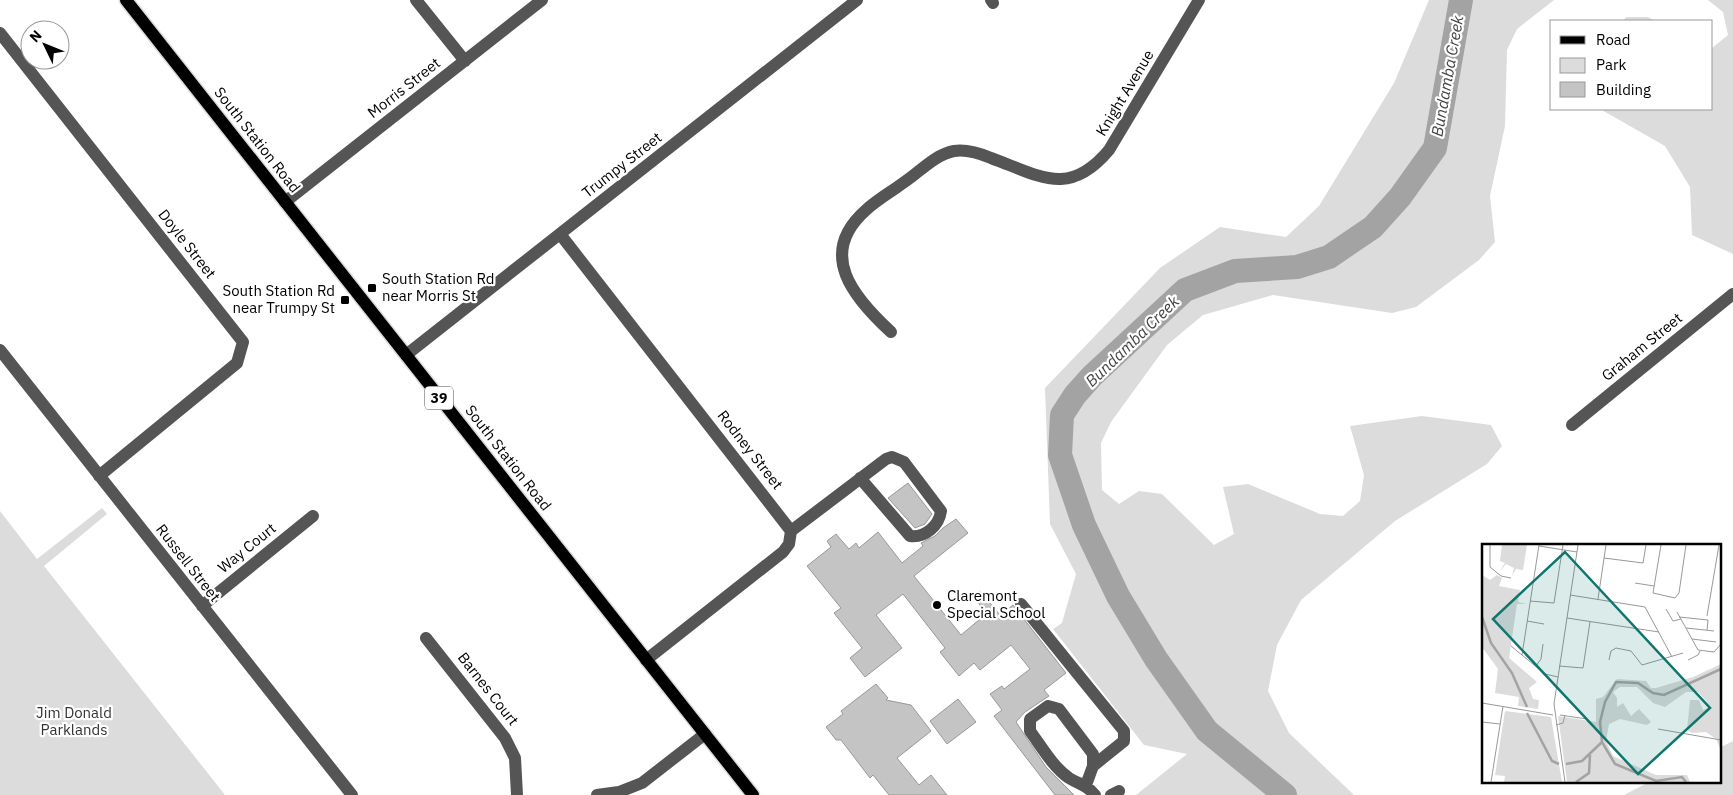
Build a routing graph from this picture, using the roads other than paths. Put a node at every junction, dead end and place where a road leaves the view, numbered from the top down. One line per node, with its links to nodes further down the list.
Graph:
1 (126, 0): 8 (main road, South Station Road / 39)
2 (416, 0): 7 (street)
3 (542, 0): 7 (street, Morris Street)
4 (857, 0): 9 (street, Trumpy Street)
5 (1200, 0): 11 (street, Knight Avenue)
6 (0, 33): 15 (street, Doyle Street)
7 (465, 61): 8 (street, Morris Street)
8 (285, 202): 13 (main road, South Station Road / 39)
9 (560, 234): 13 (street, Trumpy Street); 18 (street, Rodney Street)
10 (1733, 294): 14 (street, Graham Street)
11 (891, 332)
12 (0, 350): 15 (street, Russell Street)
13 (406, 355): 22 (main road, South Station Road / 39)
14 (1572, 426)
15 (99, 476): 20 (street, Russell Street)
16 (860, 478): 16 (street); 18 (street)
17 (313, 516): 20 (street, Way Court)
18 (791, 531): 22 (street)
19 (1021, 604): 24 (street)
20 (202, 606): 26 (street, Russell Street)
21 (426, 638): 27 (street, Barnes Court)
22 (646, 660): 23 (main road, South Station Road / 39)
23 (705, 734): 28 (street); 29 (main road, South Station Road / 39)
24 (1093, 766): 25 (street); 25 (street)
25 (1086, 785): 30 (street)
26 (352, 795)
27 (517, 795)
28 (597, 795)
29 (754, 795)
30 (1095, 795)

